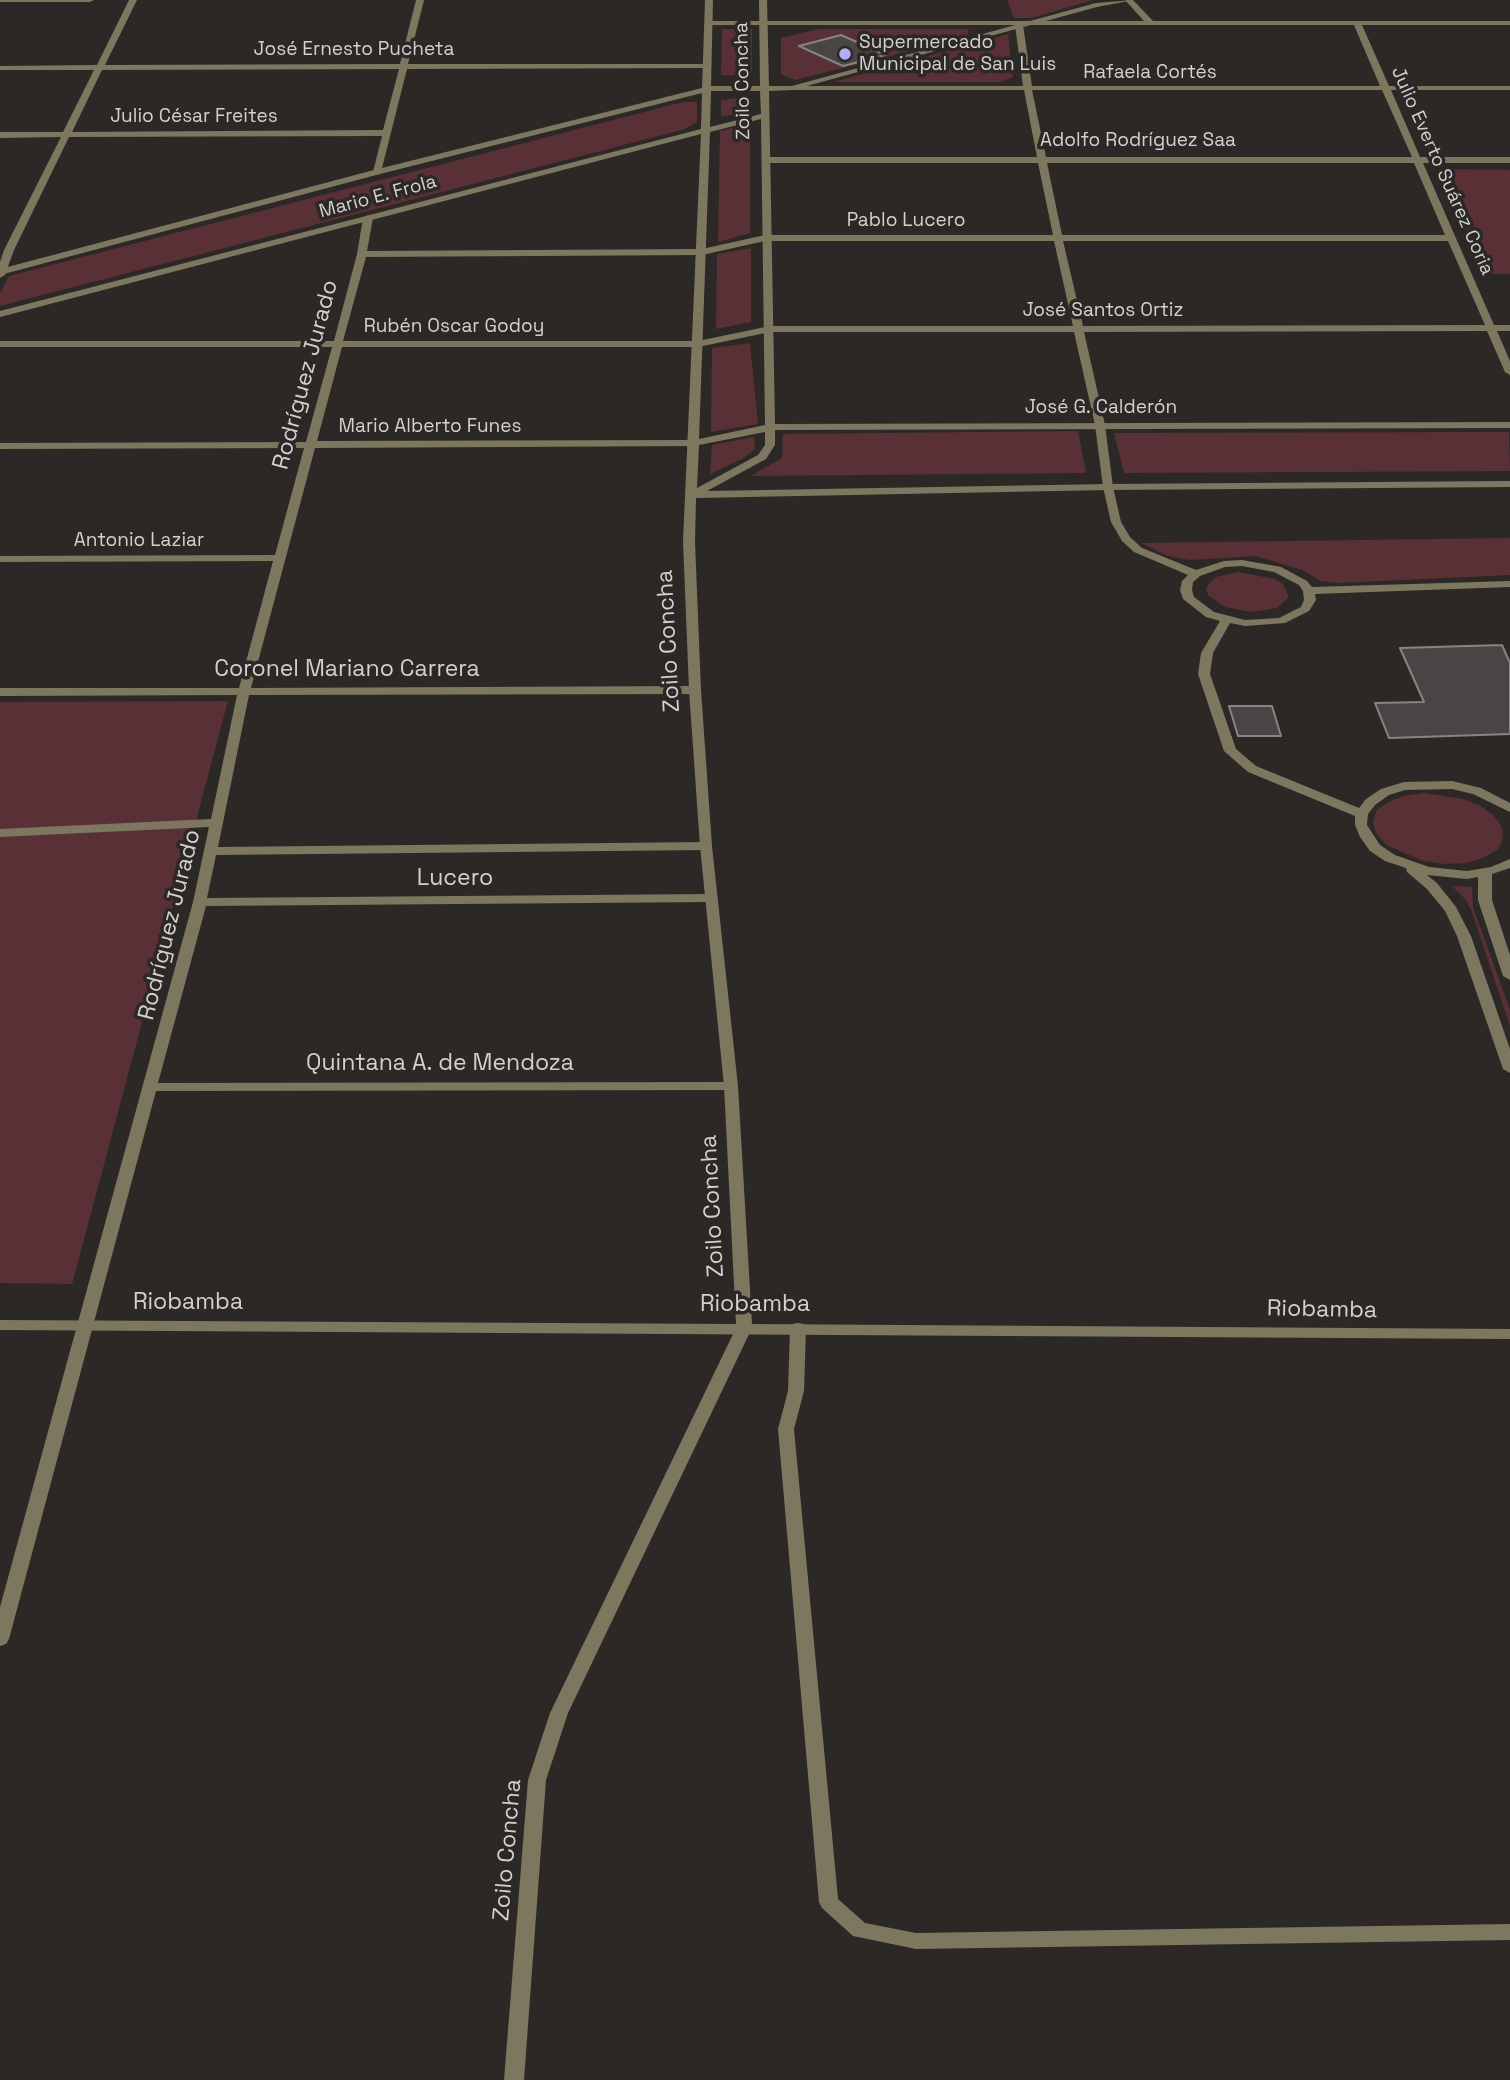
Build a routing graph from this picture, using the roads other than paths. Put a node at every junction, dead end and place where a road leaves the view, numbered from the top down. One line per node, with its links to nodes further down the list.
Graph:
1 (0, 0): 2 (street)
2 (90, 0)
3 (133, 0): 18 (street)
4 (420, 0): 16 (street)
5 (709, 0): 10 (street, Zoilo Concha)
6 (763, 0): 11 (street, Zoilo Concha)
7 (1107, 0): 9 (street)
8 (1129, 0): 9 (street); 15 (street)
9 (1096, 5): 14 (street)
10 (710, 23): 11 (street); 17 (street, Zoilo Concha)
11 (762, 23): 14 (street); 20 (street, Zoilo Concha)
12 (1357, 23): 13 (street); 15 (street); 25 (street, Julio Everto Suárez Coria)
13 (1510, 23)
14 (1022, 24): 15 (street); 21 (street); 24 (street)
15 (1152, 24)
16 (404, 65): 17 (street, José Ernesto Pucheta); 18 (street, José Ernesto Pucheta); 28 (street)
17 (708, 65): 23 (street, Zoilo Concha)
18 (98, 67): 19 (street, José Ernesto Pucheta); 30 (street)
19 (0, 68)
20 (764, 88): 21 (street, Rafaela Cortés); 23 (street, Rafaela Cortés); 26 (street, Zoilo Concha)
21 (792, 88): 24 (street, Rafaela Cortés)
22 (1510, 88): 25 (street, Rafaela Cortés)
23 (707, 89): 27 (street, Zoilo Concha); 35 (street, Mario E. Frola)
24 (1028, 89): 25 (street, Rafaela Cortés); 31 (street)
25 (1388, 89): 33 (street, Julio Everto Suárez Coria)
26 (765, 115): 27 (street, Mario E. Frola); 32 (street, Zoilo Concha)
27 (705, 130): 36 (street, Mario E. Frola); 41 (street, Zoilo Concha)
28 (387, 133): 30 (street, Julio César Freites); 35 (street)
29 (0, 135): 30 (street, Julio César Freites)
30 (66, 135): 40 (street)
31 (1042, 159): 32 (street, Adolfo Rodríguez Saa); 33 (street, Adolfo Rodríguez Saa); 37 (street)
32 (765, 160): 39 (street, Zoilo Concha)
33 (1417, 160): 34 (street, Adolfo Rodríguez Saa); 38 (street, Julio Everto Suárez Coria)
34 (1510, 160)
35 (377, 172): 43 (street, Mario E. Frola)
36 (368, 218): 42 (street, Rodríguez Jurado); 44 (street, Mario E. Frola)
37 (1058, 238): 38 (street, Pablo Lucero); 39 (street, Pablo Lucero); 45 (street)
38 (1452, 238): 46 (street, Julio Everto Suárez Coria)
39 (765, 239): 41 (street, Pablo Lucero); 48 (street, Zoilo Concha)
40 (4, 250): 43 (street)
41 (702, 252): 42 (street, Pablo Lucero); 50 (street, Zoilo Concha)
42 (362, 254): 51 (street, Rodríguez Jurado)
43 (0, 273)
44 (0, 314)
45 (1077, 328): 46 (street, José Santos Ortiz); 48 (street, José Santos Ortiz); 53 (street)
46 (1491, 328): 47 (street, José Santos Ortiz); 52 (street, Julio Everto Suárez Coria)
47 (1510, 328)
48 (770, 329): 50 (street, José Santos Ortiz); 55 (street, Zoilo Concha)
49 (0, 344): 51 (street, Rubén Oscar Godoy)
50 (698, 344): 51 (street, Rubén Oscar Godoy); 56 (street, Zoilo Concha)
51 (337, 345): 57 (street, Rodríguez Jurado)
52 (1510, 372)
53 (1100, 425): 54 (street, José G. Calderón); 55 (street, José G. Calderón); 60 (street)
54 (1510, 425)
55 (772, 427): 56 (street, José G. Calderón); 61 (street, Zoilo Concha)
56 (693, 443): 57 (street, Mario Alberto Funes); 61 (street, Zoilo Concha)
57 (308, 445): 58 (street, Mario Alberto Funes); 62 (street, Rodríguez Jurado)
58 (0, 446)
59 (1510, 484): 60 (street)
60 (1108, 487): 61 (street); 64 (street)
61 (692, 495): 68 (street, Zoilo Concha)
62 (278, 558): 63 (street, Antonio Laziar); 69 (street, Rodríguez Jurado)
63 (0, 559)
64 (1196, 574): 66 (street); 67 (street)
65 (1510, 584): 66 (street)
66 (1309, 591): 67 (street)
67 (1226, 620): 72 (street)
68 (695, 690): 69 (street, Coronel Mariano Carrera); 75 (street, Zoilo Concha)
69 (244, 691): 70 (street, Coronel Mariano Carrera); 73 (street, Rodríguez Jurado)
70 (0, 692)
71 (1510, 808): 72 (street)
72 (1362, 814): 78 (street)
73 (217, 823): 74 (street); 76 (street, Rodríguez Jurado)
74 (0, 833)
75 (706, 846): 76 (street, Lucero); 81 (street, Zoilo Concha)
76 (212, 851): 82 (street, Rodríguez Jurado)
77 (1510, 863): 79 (street)
78 (1408, 866): 79 (street); 84 (street)
79 (1490, 871): 80 (street); 83 (street)
80 (1510, 877)
81 (711, 898): 82 (street, Lucero); 86 (street, Zoilo Concha)
82 (200, 902): 85 (street, Rodríguez Jurado)
83 (1510, 976)
84 (1510, 1069)
85 (149, 1087): 86 (street, Quintana A. de Mendoza); 88 (street, Rodríguez Jurado)
86 (731, 1087): 89 (street, Zoilo Concha)
87 (0, 1325): 88 (street, Riobamba)
88 (84, 1326): 89 (street, Riobamba); 92 (street, Rodríguez Jurado)
89 (744, 1328): 90 (street, Riobamba); 94 (street, Zoilo Concha)
90 (798, 1328): 91 (street, Riobamba); 93 (street)
91 (1510, 1334)
92 (0, 1639)
93 (1510, 1932)
94 (514, 2080)

